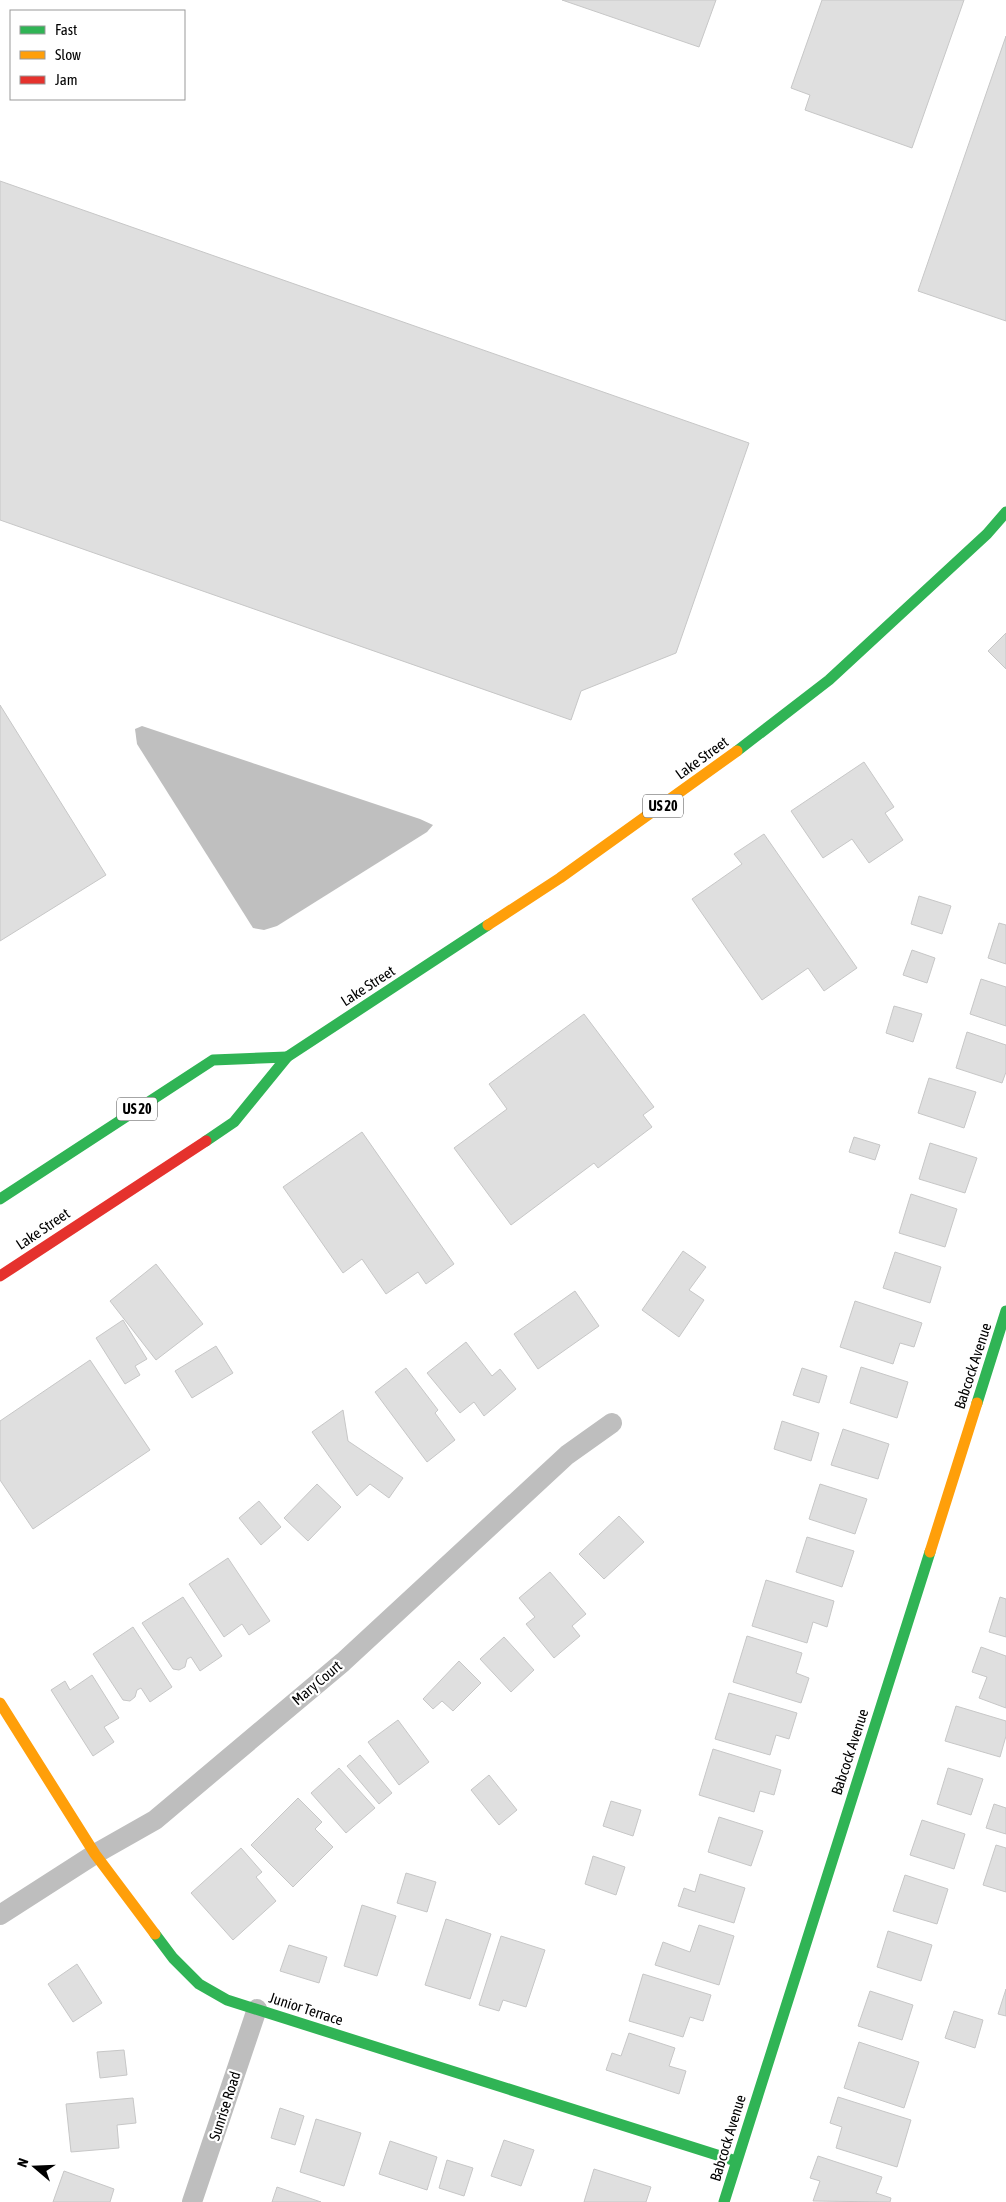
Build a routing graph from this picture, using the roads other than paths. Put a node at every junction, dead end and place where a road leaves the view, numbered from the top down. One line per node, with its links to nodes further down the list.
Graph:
1 (1006, 512): 2 (street, Lake Street / US 20)
2 (986, 534): 3 (street); 4 (street, Lake Street / US 20)
3 (1006, 540)
4 (287, 1057): 5 (street, US 20); 6 (street, Lake Street / US 20)
5 (0, 1199)
6 (0, 1276)
7 (1006, 1311): 13 (street, Babcock Avenue)
8 (612, 1423): 10 (street, Mary Court)
9 (0, 1703): 10 (street, Junior Terrace)
10 (95, 1854): 11 (street, Mary Court); 12 (street, Junior Terrace)
11 (0, 1914)
12 (257, 2009): 13 (street, Junior Terrace); 14 (street, Sunrise Road)
13 (736, 2161): 15 (street, Babcock Avenue)
14 (192, 2202)
15 (724, 2202)

